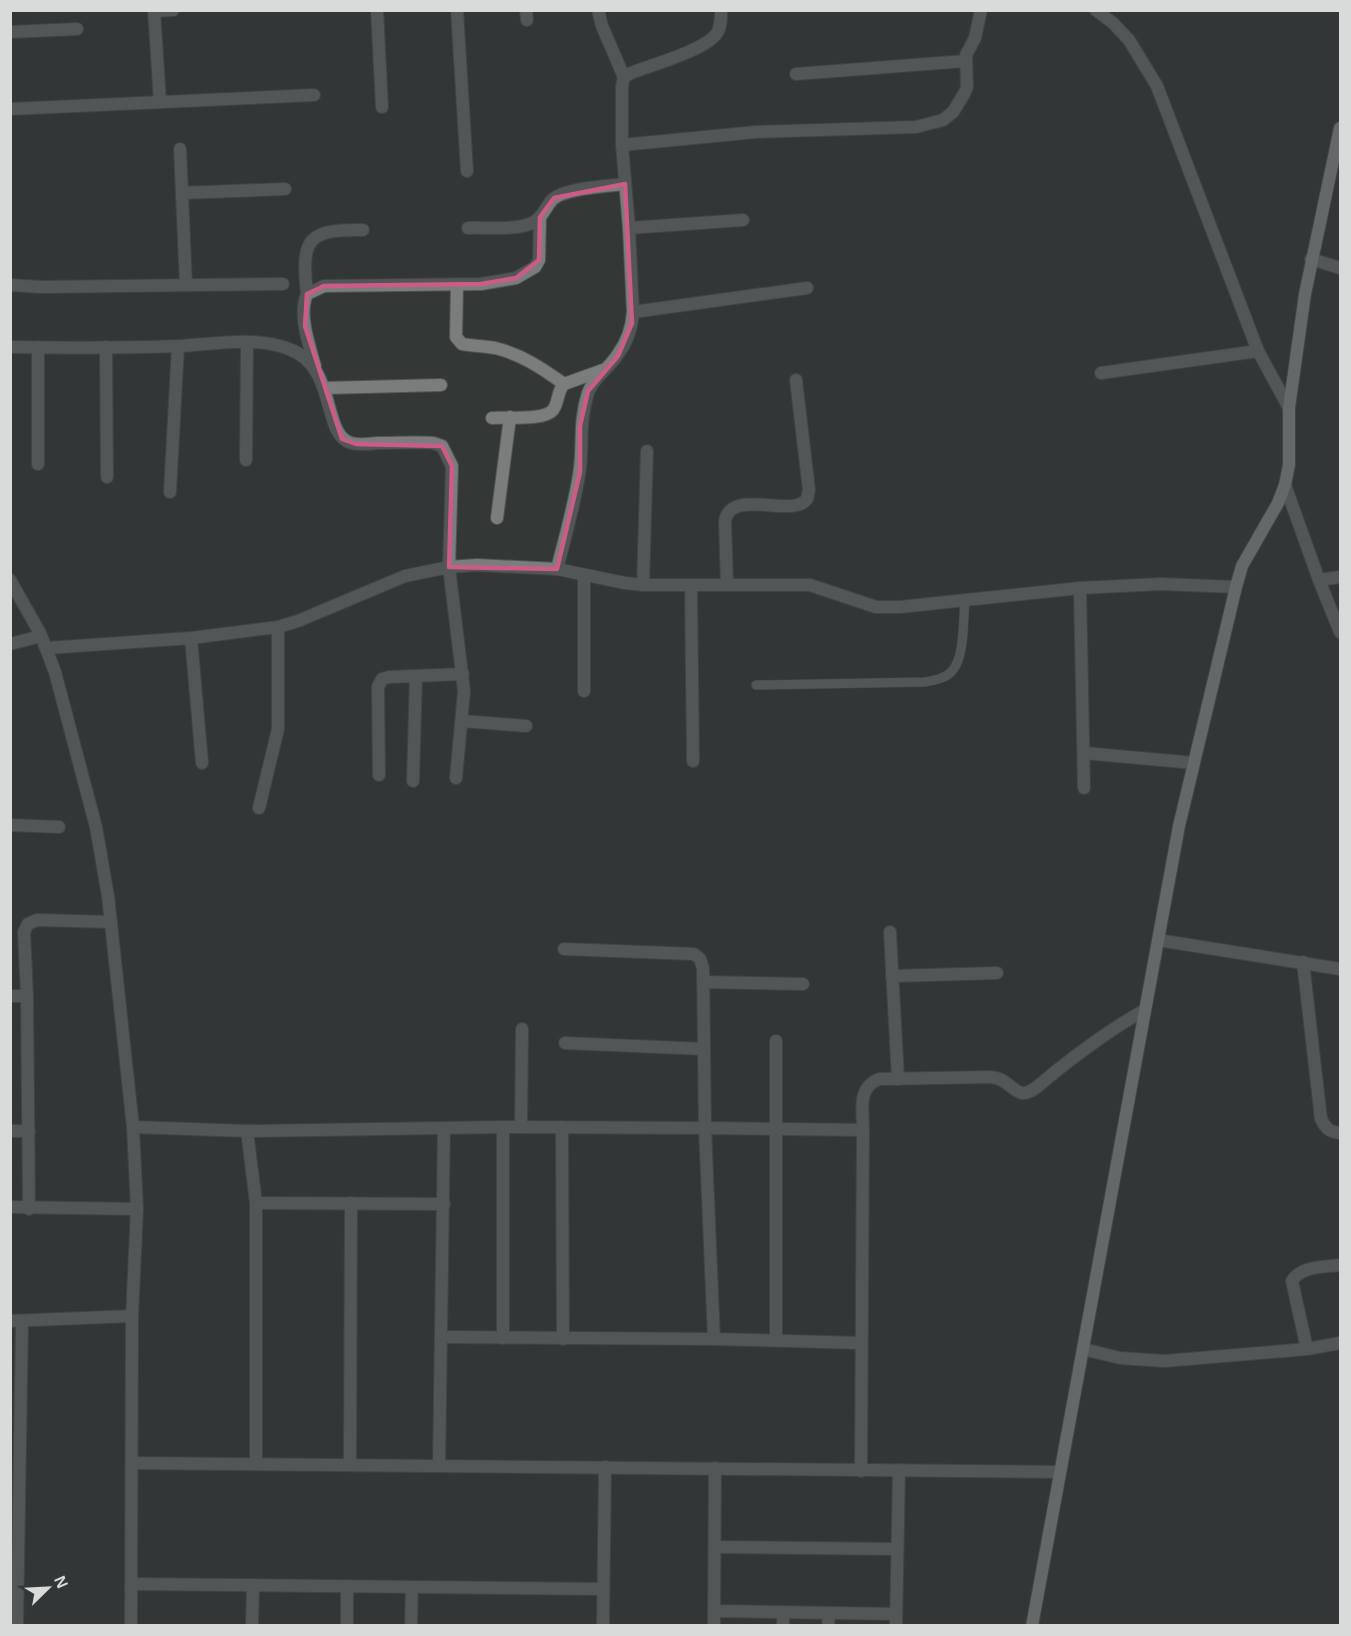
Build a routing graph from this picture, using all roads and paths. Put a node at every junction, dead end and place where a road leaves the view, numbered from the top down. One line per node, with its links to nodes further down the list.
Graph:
1 (172, 10): 8 (street)
2 (377, 10): 16 (street)
3 (457, 10): 21 (street)
4 (598, 10): 13 (street)
5 (721, 10): 13 (street)
6 (981, 10): 11 (street)
7 (1096, 10): 44 (street)
8 (154, 11): 15 (street)
9 (77, 29): 10 (street)
10 (10, 32)
11 (965, 61): 12 (street); 19 (street)
12 (796, 74)
13 (624, 77): 19 (street)
14 (314, 95): 15 (street)
15 (160, 102): 17 (street)
16 (382, 107)
17 (10, 109)
18 (1341, 128): 30 (street)
19 (622, 145): 22 (street)
20 (180, 148): 24 (street)
21 (467, 171)
22 (625, 184): 25 (street); 28 (street)
23 (285, 189): 24 (street)
24 (182, 193): 34 (street)
25 (540, 217): 27 (street); 35 (street)
26 (743, 220): 28 (street)
27 (468, 228)
28 (630, 228): 38 (street)
29 (363, 230): 37 (street)
30 (1311, 259): 31 (street); 52 (street)
31 (1341, 268)
32 (283, 284): 34 (street)
33 (10, 285): 34 (street)
34 (186, 285)
35 (458, 285): 37 (street); 49 (street)
36 (807, 288): 38 (street)
37 (307, 294): 45 (street)
38 (633, 312): 46 (street)
39 (248, 343): 40 (street); 45 (street); 56 (street)
40 (178, 346): 43 (street); 60 (street)
41 (10, 347): 42 (street)
42 (38, 347): 43 (street); 57 (street)
43 (106, 347): 58 (street)
44 (1258, 351): 47 (street); 52 (street)
45 (315, 368): 51 (street)
46 (604, 369): 49 (street); 63 (street)
47 (1101, 373)
48 (796, 380): 68 (street)
49 (564, 384): 53 (street)
50 (441, 385): 51 (street)
51 (325, 388): 62 (street)
52 (1289, 408): 59 (street)
53 (510, 417): 54 (street); 61 (street)
54 (492, 418)
55 (647, 451): 69 (street)
56 (246, 460)
57 (38, 464)
58 (107, 477)
59 (1286, 484): 67 (street); 71 (street)
60 (170, 492)
61 (497, 518)
62 (449, 567): 63 (street); 74 (street); 79 (street)
63 (557, 569): 64 (street)
64 (584, 575): 69 (street); 82 (street)
65 (1341, 577): 67 (street)
66 (10, 580): 77 (street)
67 (1319, 580): 75 (street)
68 (727, 584): 70 (street); 73 (street)
69 (643, 585): 70 (street)
70 (691, 586): 86 (street)
71 (1236, 586): 72 (street); 88 (street)
72 (1080, 588): 73 (street); 85 (street)
73 (964, 600): 81 (lane)
74 (278, 627): 76 (street); 93 (street)
75 (1341, 632)
76 (191, 638): 77 (street); 87 (street)
77 (44, 642): 78 (street); 96 (street)
78 (10, 644)
79 (463, 674): 80 (street); 83 (street)
80 (416, 676): 89 (street); 91 (street)
81 (756, 685)
82 (584, 691)
83 (462, 721): 84 (street); 90 (street)
84 (526, 726)
85 (1084, 753): 88 (street); 92 (street)
86 (693, 761)
87 (202, 763)
88 (1194, 764): 98 (street)
89 (379, 775)
90 (456, 778)
91 (412, 781)
92 (1084, 788)
93 (259, 808)
94 (10, 825): 95 (street)
95 (59, 827)
96 (111, 922): 107 (street); 114 (street)
97 (890, 932): 103 (street)
98 (1158, 939): 100 (street); 108 (street)
99 (564, 949): 104 (street)
100 (1304, 962): 101 (street); 125 (street)
101 (1341, 969)
102 (997, 973): 103 (street)
103 (892, 976): 113 (street)
104 (703, 982): 105 (street); 112 (street)
105 (803, 984)
106 (10, 996): 107 (street)
107 (27, 996): 123 (street)
108 (1145, 1010): 113 (street); 142 (street)
109 (522, 1029): 116 (street)
110 (777, 1041): 120 (street)
111 (565, 1043): 112 (street)
112 (704, 1048): 119 (street)
113 (898, 1079): 121 (street)
114 (133, 1127): 124 (street); 131 (street)
115 (503, 1127): 116 (street); 118 (street); 136 (street)
116 (521, 1127): 117 (street)
117 (562, 1127): 119 (street); 137 (street)
118 (444, 1128): 124 (street); 128 (street)
119 (705, 1128): 120 (street); 138 (street)
120 (777, 1130): 121 (street); 139 (street)
121 (863, 1130): 141 (street)
122 (10, 1131): 123 (street)
123 (29, 1131): 130 (street)
124 (247, 1131): 126 (street)
125 (1341, 1132)
126 (256, 1203): 127 (street); 146 (street)
127 (351, 1203): 128 (street); 147 (street)
128 (444, 1204): 135 (street)
129 (10, 1208): 130 (street)
130 (29, 1209): 131 (street)
131 (137, 1209): 133 (street)
132 (1341, 1265): 143 (street)
133 (132, 1316): 134 (street); 145 (street)
134 (16, 1321): 144 (street)
135 (441, 1337): 136 (street); 148 (street)
136 (503, 1338): 137 (street)
137 (563, 1339): 138 (street)
138 (714, 1339): 139 (street)
139 (776, 1340): 141 (street)
140 (1341, 1342): 143 (street)
141 (861, 1343): 152 (street)
142 (1083, 1349): 143 (street); 153 (street)
143 (1308, 1349)
144 (15, 1425): 165 (street)
145 (132, 1463): 146 (street); 156 (street)
146 (256, 1464): 147 (street)
147 (350, 1465): 148 (street)
148 (439, 1466): 149 (street)
149 (604, 1467): 150 (street); 160 (street)
150 (715, 1468): 152 (street); 154 (street)
151 (899, 1470): 152 (street); 153 (street); 155 (street)
152 (861, 1471)
153 (1060, 1472): 173 (street)
154 (715, 1547): 155 (street); 161 (street)
155 (897, 1549): 164 (street)
156 (131, 1584): 157 (street); 166 (street)
157 (253, 1586): 158 (street); 167 (street)
158 (348, 1587): 159 (street); 168 (street)
159 (411, 1587): 160 (street); 169 (street)
160 (603, 1589): 170 (street)
161 (714, 1611): 162 (street); 171 (street)
162 (783, 1612): 163 (street); 172 (street)
163 (829, 1619): 164 (street)
164 (896, 1620)
165 (17, 1626)
166 (131, 1626)
167 (252, 1626)
168 (347, 1626)
169 (411, 1626)
170 (603, 1626)
171 (714, 1626)
172 (783, 1626)
173 (1032, 1626)

